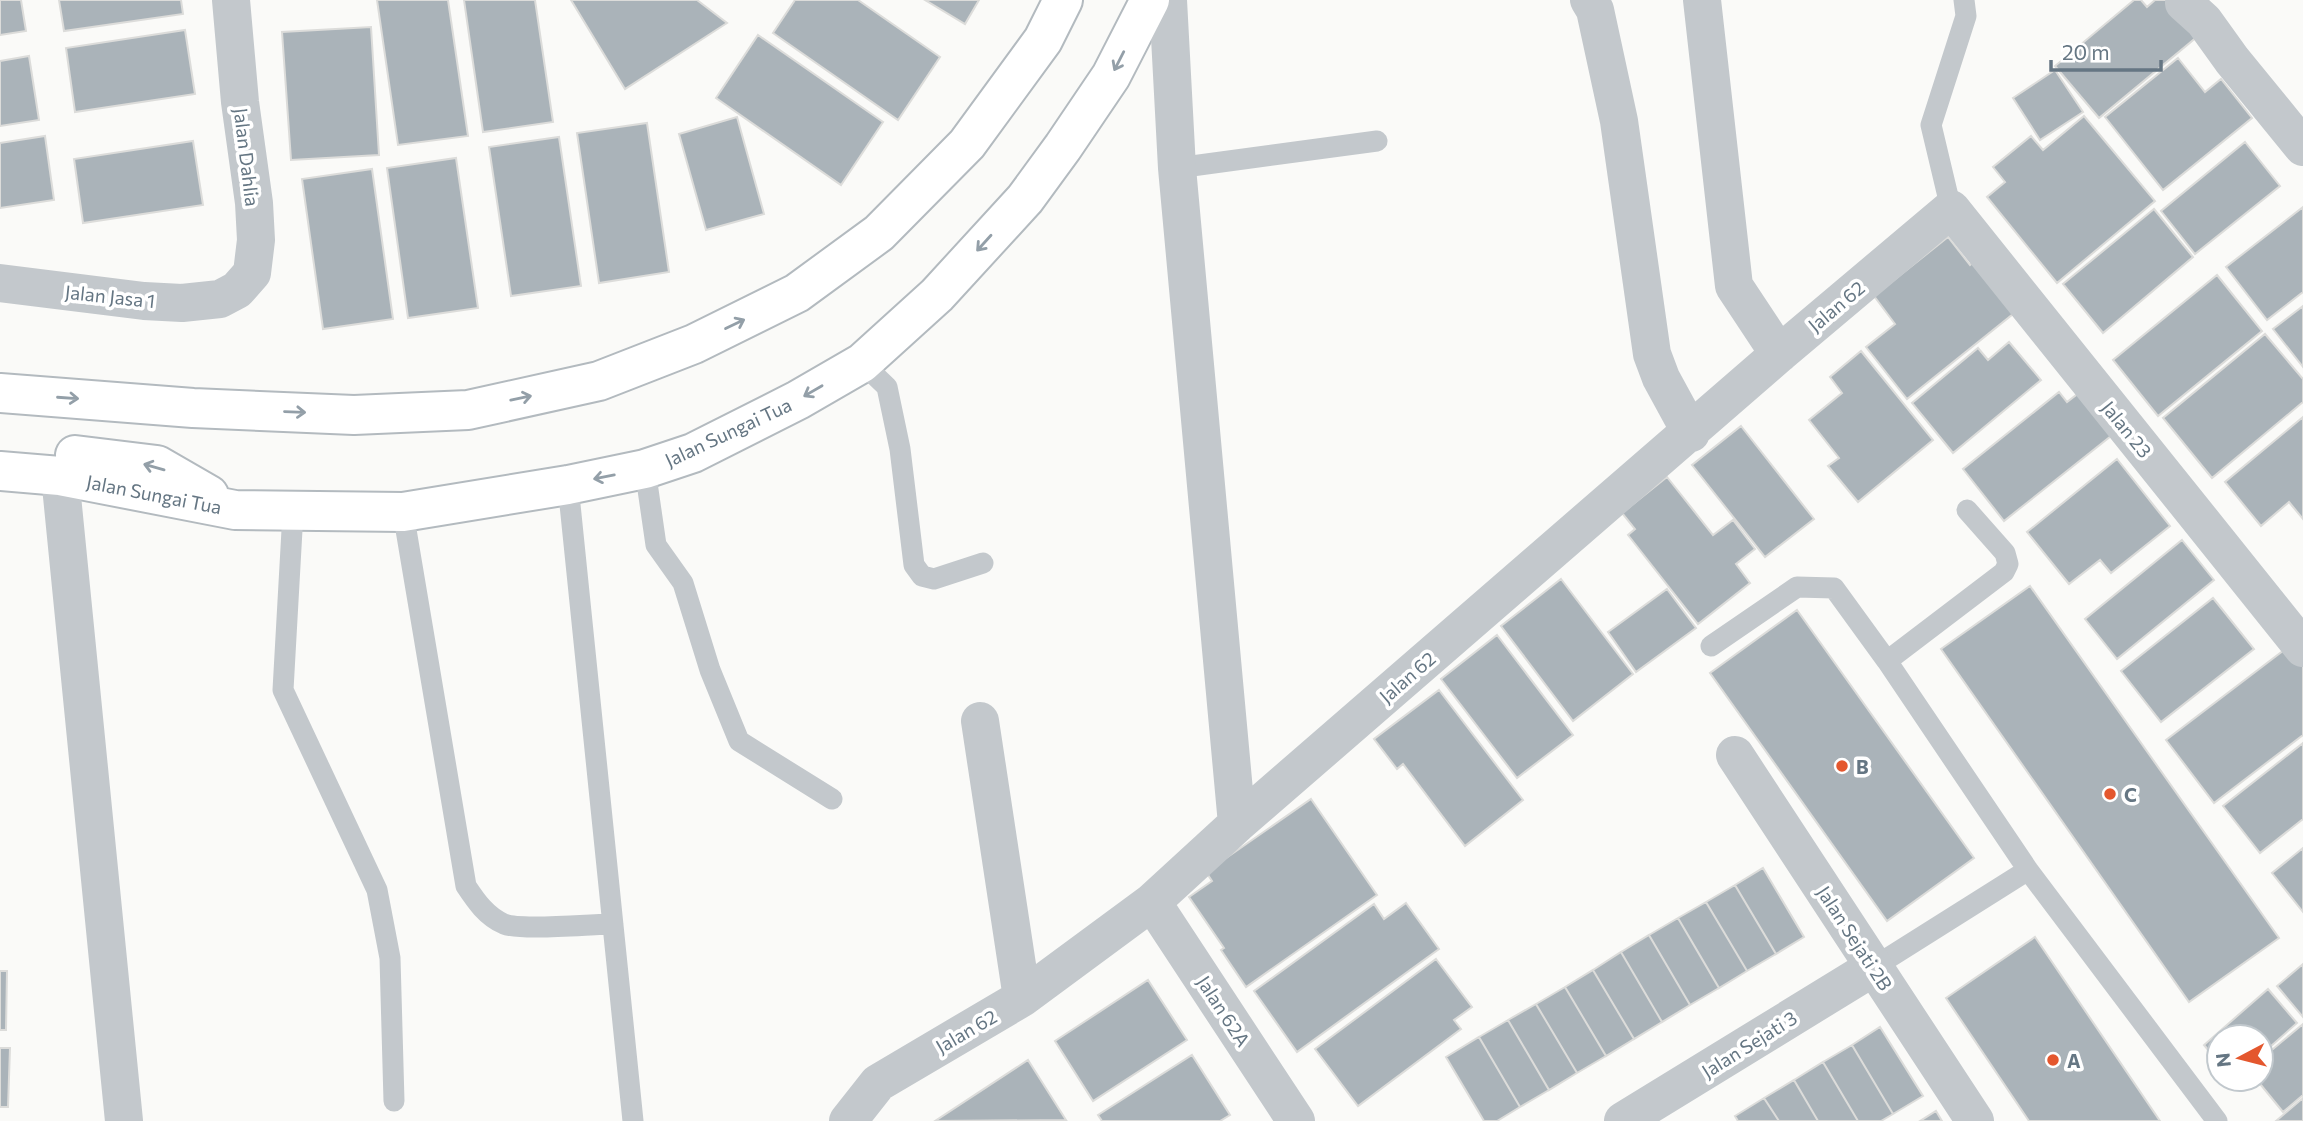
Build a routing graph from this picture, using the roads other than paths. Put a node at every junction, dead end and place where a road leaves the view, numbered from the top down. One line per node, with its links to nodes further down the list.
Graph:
1 (231, 0): 14 (street, Jalan Dahlia)
2 (1063, 0): 17 (main road, one-way to 2)
3 (1150, 0): 16 (main road, Jalan Sungai Tua, one-way to 16)
4 (1168, 0): 11 (street)
5 (1589, 0): 18 (street)
6 (1702, 0): 15 (street)
7 (1964, 0): 12 (lane)
8 (2184, 3): 10 (street)
9 (1377, 141): 11 (lane)
10 (2303, 147)
11 (1177, 168): 35 (street)
12 (1951, 209): 15 (street, Jalan 62); 30 (street, Jalan 23)
13 (0, 283): 14 (street, Jalan Jasa 1)
14 (220, 299)
15 (1779, 354): 18 (street, Jalan 62)
16 (862, 363): 20 (main road, Jalan Sungai Tua, one-way to 20); 28 (lane)
17 (0, 393)
18 (1691, 433): 35 (street, Jalan 62)
19 (0, 445): 24 (main road, one-way to 19)
20 (645, 469): 23 (main road, Jalan Sungai Tua, one-way to 23); 34 (lane)
21 (0, 471): 22 (main road, Jalan Sungai Tua)
22 (60, 476): 24 (main road, Jalan Sungai Tua); 42 (street)
23 (568, 485): 27 (main road, Jalan Sungai Tua); 38 (lane)
24 (235, 510): 26 (main road, Jalan Sungai Tua)
25 (1967, 510): 31 (lane)
26 (293, 512): 27 (main road, Jalan Sungai Tua); 41 (lane)
27 (403, 512): 38 (lane)
28 (983, 563)
29 (1711, 646): 31 (lane)
30 (2303, 648)
31 (1887, 661): 36 (lane)
32 (980, 721): 40 (street)
33 (1735, 755): 39 (street, Jalan Sejati 2B)
34 (832, 799)
35 (1237, 824): 37 (street, Jalan 62)
36 (2028, 870): 39 (lane); 48 (lane)
37 (1152, 902): 40 (street, Jalan 62); 45 (street, Jalan 62A)
38 (613, 924): 43 (lane)
39 (1874, 967): 46 (street, Jalan Sejati 3); 47 (street, Jalan Sejati 2B)
40 (1022, 998): 44 (street, Jalan 62)
41 (394, 1101)
42 (124, 1121)
43 (633, 1121)
44 (849, 1121)
45 (1296, 1121)
46 (1623, 1121)
47 (1975, 1121)
48 (2217, 1121)

